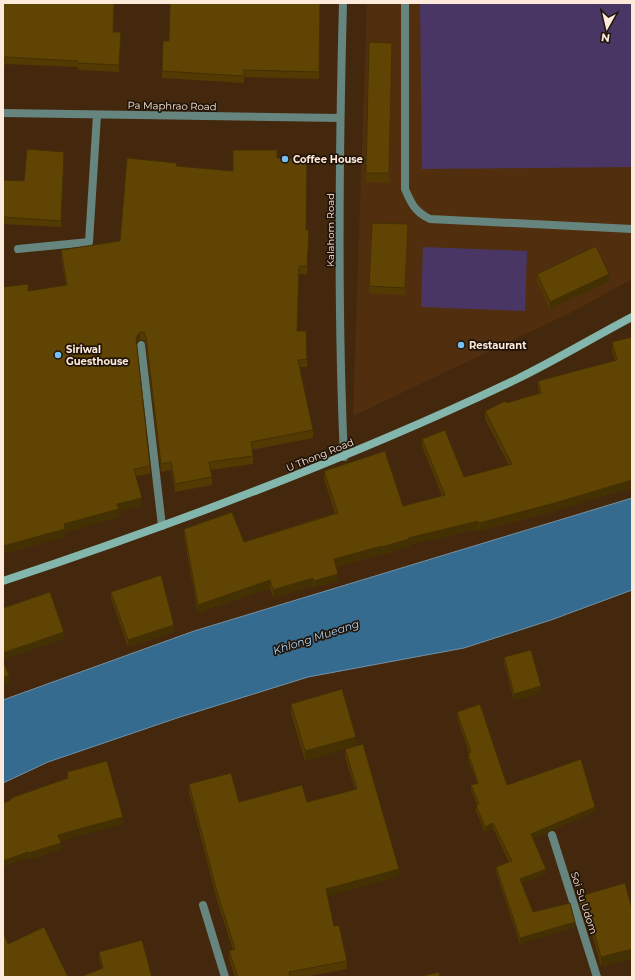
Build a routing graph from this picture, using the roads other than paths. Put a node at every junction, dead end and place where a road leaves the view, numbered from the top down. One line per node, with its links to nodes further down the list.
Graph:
1 (342, 3): 5 (street, Kalahom Road)
2 (405, 3): 6 (street)
3 (3, 113): 4 (street, Pa Maphrao Road)
4 (96, 115): 5 (street, Pa Maphrao Road); 7 (street)
5 (340, 118): 10 (street, Kalahom Road)
6 (632, 229)
7 (18, 250)
8 (632, 317): 10 (main road, U Thong Road)
9 (141, 345): 11 (street)
10 (344, 457): 11 (main road, U Thong Road)
11 (162, 526): 12 (main road, U Thong Road)
12 (3, 581)
13 (552, 835): 16 (street, Soi Su Udom)
14 (203, 905): 15 (street)
15 (225, 977)
16 (597, 977)

